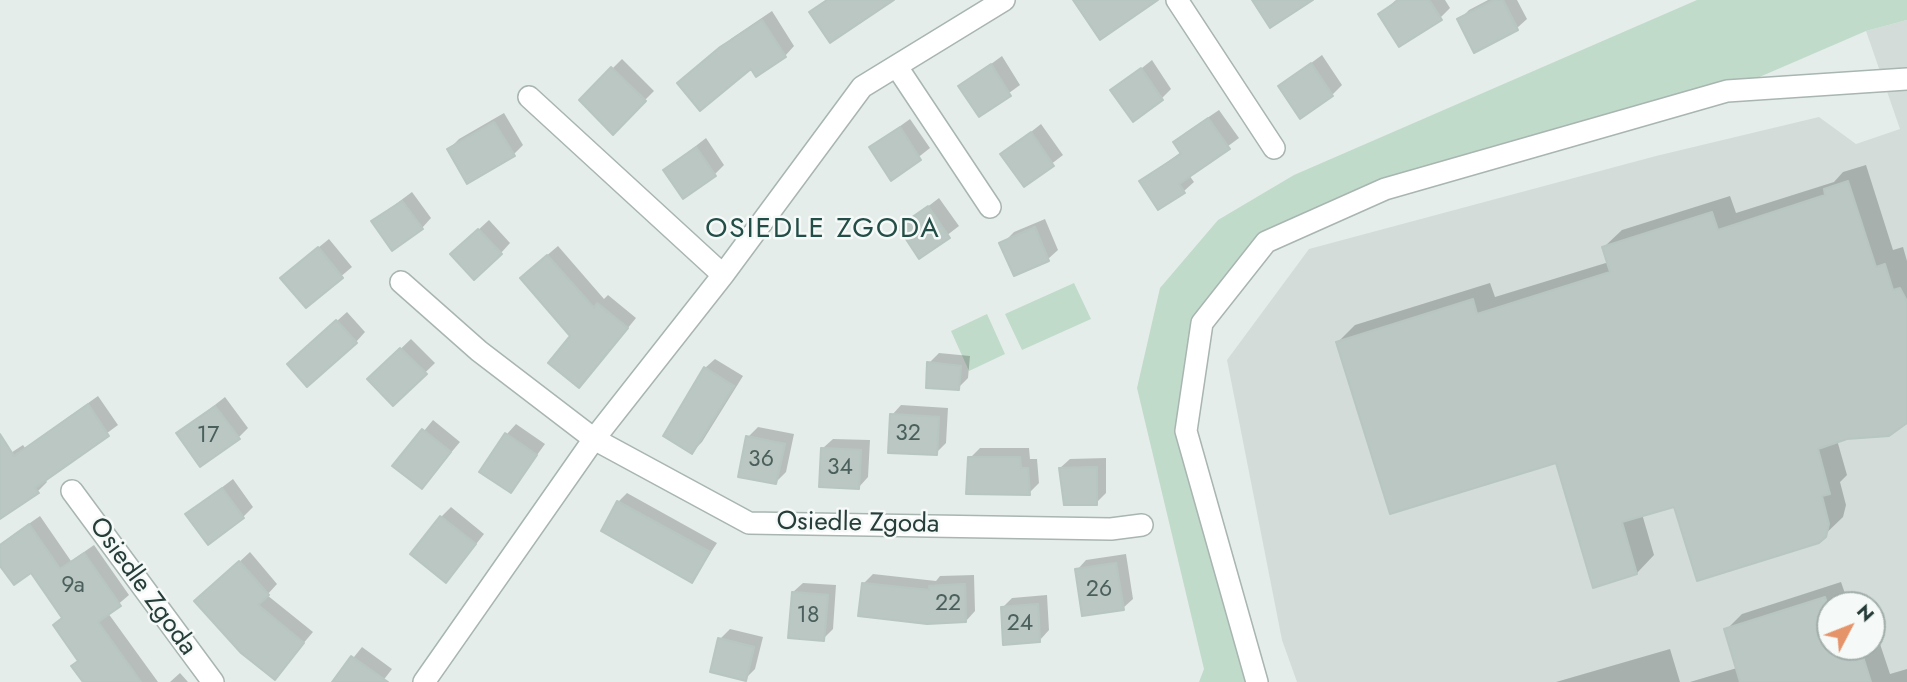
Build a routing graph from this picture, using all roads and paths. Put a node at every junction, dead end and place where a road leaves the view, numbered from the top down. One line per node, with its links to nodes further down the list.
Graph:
1 (1004, 0): 3 (street)
2 (1177, 0): 6 (street)
3 (897, 67): 7 (street); 8 (street)
4 (1907, 79): 15 (street)
5 (529, 97): 8 (street)
6 (1274, 148)
7 (990, 207)
8 (723, 275): 10 (street)
9 (401, 282): 10 (street, Osiedle Zgoda)
10 (594, 439): 12 (street, Osiedle Zgoda); 14 (street)
11 (72, 491): 13 (street, Osiedle Zgoda)
12 (1142, 525)
13 (213, 682)
14 (424, 682)
15 (1257, 682)

